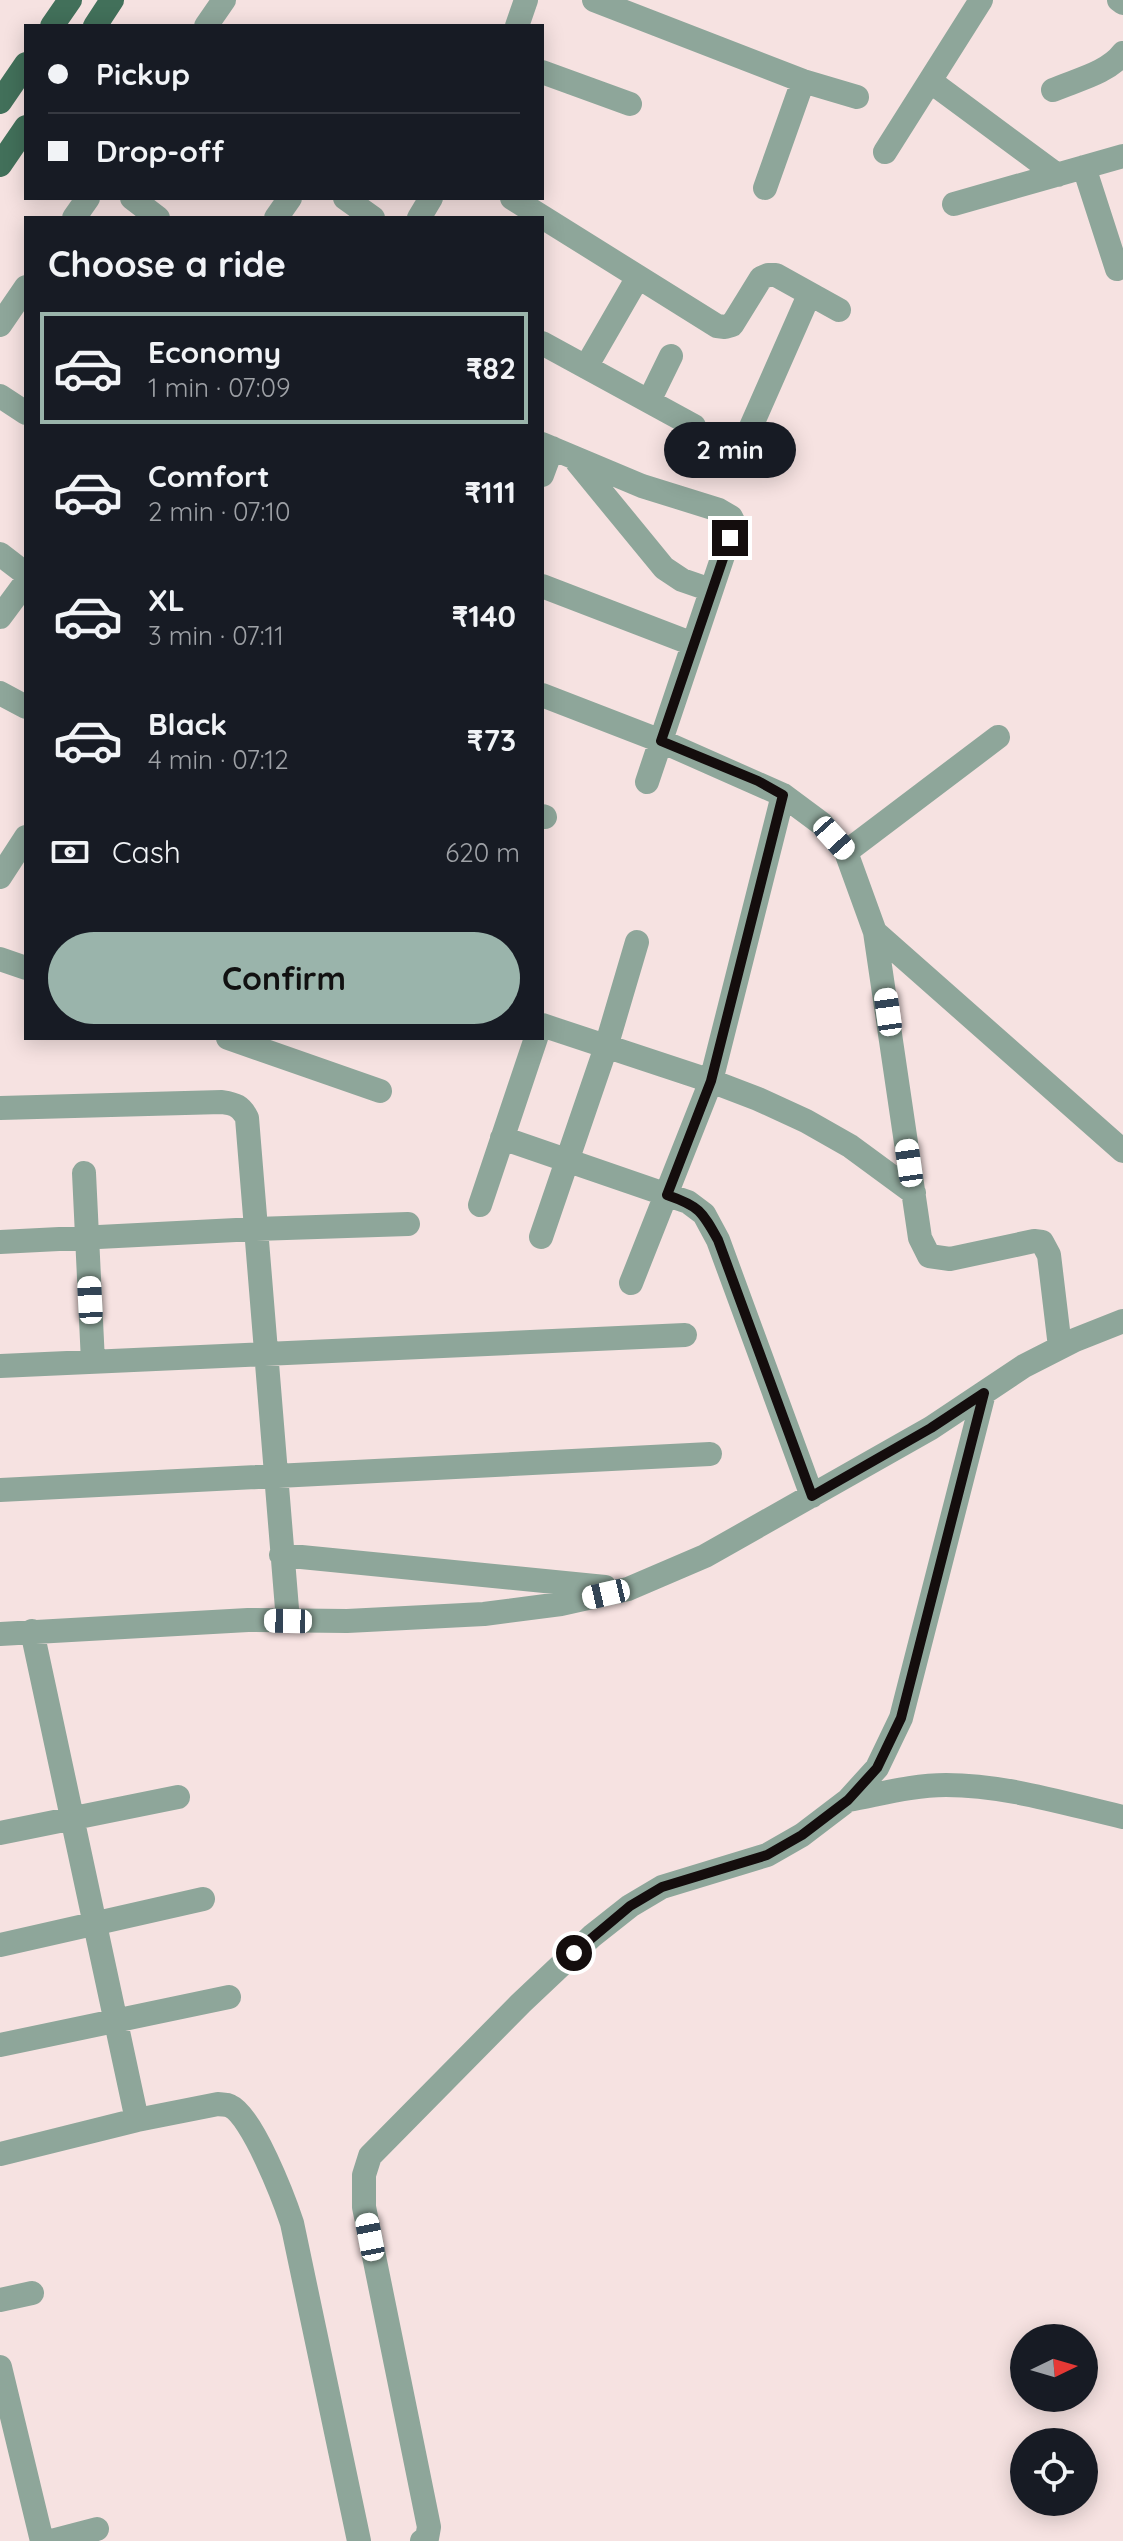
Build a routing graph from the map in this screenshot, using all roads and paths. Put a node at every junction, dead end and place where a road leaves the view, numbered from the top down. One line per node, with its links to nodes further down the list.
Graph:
1 (70, 0): 7 (main road)
2 (112, 0): 8 (main road)
3 (224, 0): 9 (street)
4 (526, 0): 10 (street)
5 (594, 0): 14 (street)
6 (981, 0): 15 (street)
7 (53, 24)
8 (99, 24)
9 (207, 24)
10 (518, 24)
11 (1123, 53): 16 (street)
12 (24, 67): 18 (main road)
13 (544, 73): 19 (street)
14 (803, 81): 17 (street); 26 (street)
15 (930, 81): 21 (street); 25 (street)
16 (1053, 90)
17 (857, 97)
18 (0, 102)
19 (630, 104)
20 (24, 130): 23 (main road)
21 (885, 152)
22 (1123, 156): 24 (street)
23 (0, 165)
24 (1084, 167): 25 (street); 35 (street)
25 (1057, 175): 30 (street)
26 (765, 188)
27 (135, 200): 31 (street)
28 (348, 200): 32 (street)
29 (515, 200): 33 (street)
30 (954, 204)
31 (155, 216)
32 (370, 216)
33 (541, 216)
34 (544, 218): 36 (street)
35 (1117, 269)
36 (638, 277): 38 (street); 43 (street)
37 (24, 290): 40 (street)
38 (809, 295): 39 (street); 48 (street)
39 (839, 310)
40 (0, 325)
41 (544, 344): 43 (street)
42 (671, 356): 45 (street)
43 (586, 367): 45 (street)
44 (0, 396): 46 (street)
45 (649, 401): 47 (street)
46 (24, 412)
47 (694, 426)
48 (746, 438)
49 (556, 450): 50 (street); 55 (street); 55 (street)
50 (544, 471)
51 (0, 554): 52 (street)
52 (24, 572)
53 (24, 585): 56 (street)
54 (544, 587): 57 (street)
55 (711, 590): 57 (street)
56 (0, 617)
57 (693, 644): 62 (street)
58 (0, 693): 60 (street)
59 (544, 696): 62 (street)
60 (24, 706)
61 (998, 737): 66 (street)
62 (661, 741): 63 (street); 64 (street)
63 (647, 782)
64 (783, 795): 66 (street); 77 (street)
65 (24, 843): 67 (street)
66 (846, 852): 68 (street)
67 (0, 877)
68 (875, 932): 81 (street); 84 (street)
69 (637, 942): 76 (street)
70 (0, 959): 71 (street)
71 (24, 967)
72 (544, 1026): 76 (street)
73 (240, 1040): 75 (street)
74 (535, 1040): 80 (street)
75 (283, 1047): 78 (street)
76 (606, 1047): 77 (street); 82 (street)
77 (711, 1081): 84 (street); 85 (street)
78 (380, 1091)
79 (0, 1108): 88 (street)
80 (502, 1138): 82 (street); 86 (street)
81 (1123, 1151)
82 (567, 1161): 85 (street); 89 (street)
83 (84, 1173): 90 (street)
84 (914, 1193): 95 (street)
85 (667, 1195): 92 (street); 103 (street)
86 (480, 1205)
87 (408, 1224): 88 (street)
88 (256, 1229): 90 (street); 96 (street)
89 (541, 1237)
90 (87, 1238): 91 (street); 97 (street)
91 (0, 1242)
92 (631, 1283)
93 (1123, 1321): 95 (street)
94 (685, 1335): 96 (street)
95 (1060, 1347): 99 (street)
96 (267, 1354): 97 (street); 101 (street)
97 (93, 1362): 98 (street)
98 (0, 1366)
99 (984, 1393): 103 (street); 110 (street)
100 (710, 1454): 101 (street)
101 (275, 1476): 102 (street); 104 (street)
102 (0, 1490)
103 (812, 1496): 105 (street)
104 (281, 1555): 105 (street); 106 (street)
105 (628, 1589): 106 (street)
106 (288, 1621): 107 (street)
107 (32, 1631): 108 (street); 112 (street)
108 (0, 1634)
109 (178, 1797): 112 (street)
110 (848, 1800): 111 (street); 129 (street)
111 (1123, 1817)
112 (73, 1819): 113 (street); 115 (street)
113 (0, 1833)
114 (203, 1899): 115 (street)
115 (95, 1923): 116 (street); 118 (street)
116 (0, 1945)
117 (229, 1997): 118 (street)
118 (117, 2020): 119 (street); 120 (street)
119 (0, 2045)
120 (137, 2120): 121 (street); 128 (street)
121 (0, 2154)
122 (32, 2293): 123 (street)
123 (0, 2300)
124 (0, 2367): 126 (street)
125 (97, 2529): 127 (street)
126 (42, 2541)
127 (51, 2541)
128 (359, 2541)
129 (422, 2541)

